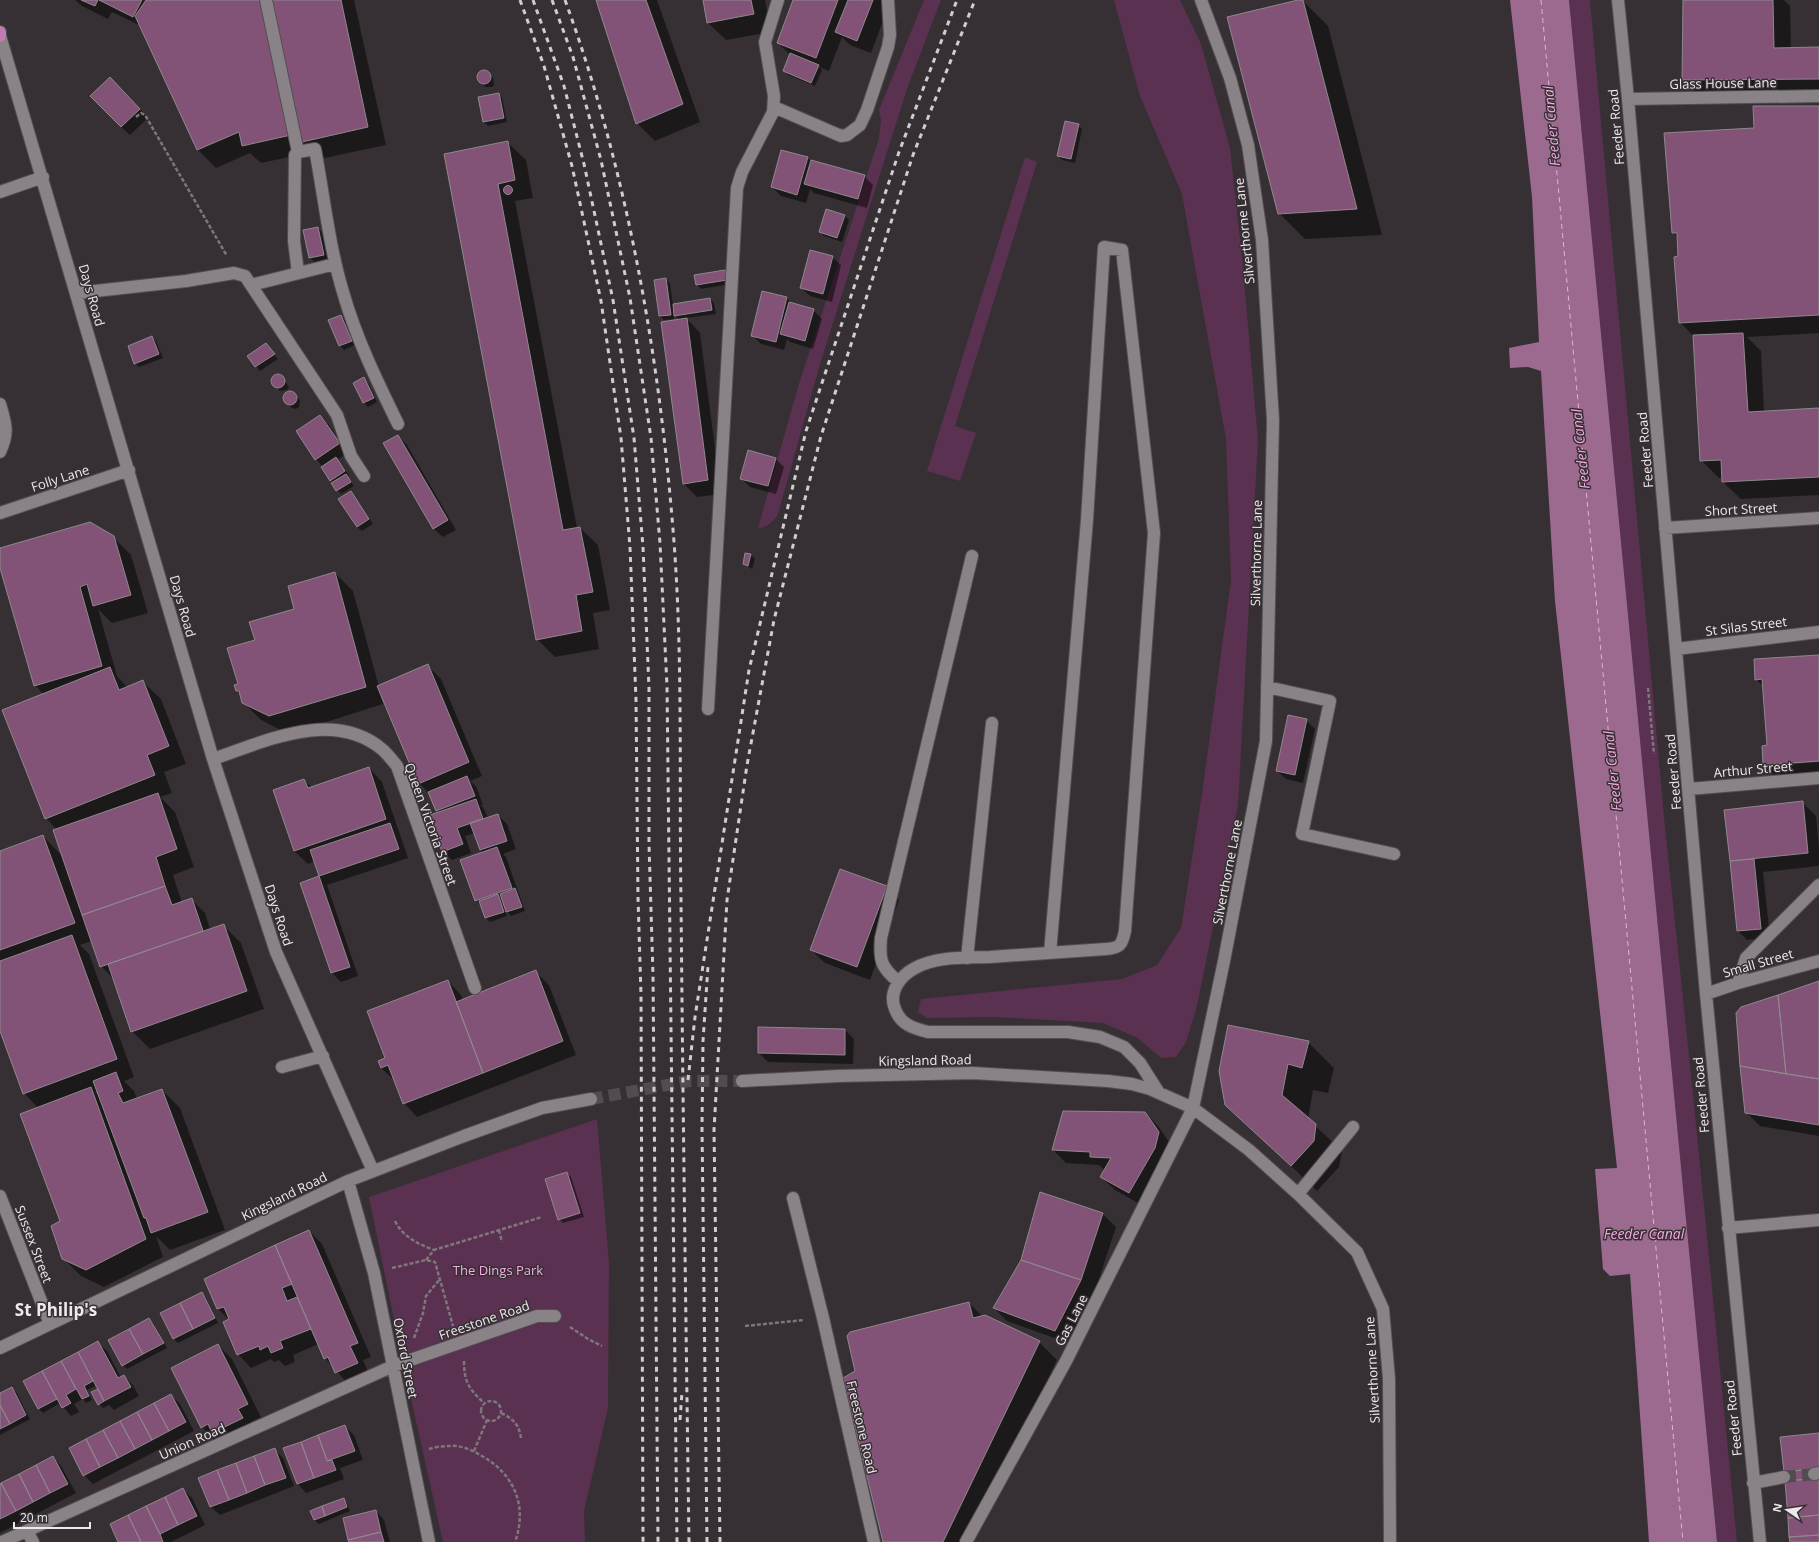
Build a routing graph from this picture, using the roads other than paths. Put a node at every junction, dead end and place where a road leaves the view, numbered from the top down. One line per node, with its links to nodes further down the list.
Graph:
1 (266, 0): 11 (street)
2 (778, 0): 10 (street)
3 (888, 0): 10 (street)
4 (1201, 0): 29 (street, Silverthorne Lane)
5 (1618, 0): 9 (street, Feeder Road)
6 (0, 32): 7 (main road)
7 (0, 36): 12 (street, Days Road)
8 (1819, 96): 9 (street, Glass House Lane)
9 (1628, 99): 25 (street, Feeder Road)
10 (774, 107): 30 (street)
11 (298, 152): 14 (street); 15 (street)
12 (43, 177): 13 (street); 17 (street, Days Road)
13 (0, 192)
14 (335, 264): 15 (street); 19 (street)
15 (298, 273): 16 (street)
16 (251, 285): 17 (street); 22 (street)
17 (77, 293): 21 (street, Days Road)
18 (0, 404): 20 (street)
19 (398, 424)
20 (0, 452)
21 (129, 470): 23 (street, Folly Lane); 32 (street, Days Road)
22 (364, 476)
23 (0, 513)
24 (1819, 518): 25 (street, Short Street)
25 (1665, 528): 28 (street, Feeder Road)
26 (972, 556): 40 (street)
27 (1819, 632): 28 (street, St Silas Street)
28 (1676, 649): 34 (street, Feeder Road)
29 (1267, 687): 35 (street); 50 (street, Silverthorne Lane)
30 (708, 708)
31 (992, 723): 38 (street)
32 (213, 759): 42 (street, Queen Victoria Street); 44 (street, Days Road)
33 (1819, 778): 34 (street, Arthur Street)
34 (1689, 789): 43 (street, Feeder Road)
35 (1394, 854)
36 (1819, 885): 41 (street)
37 (1050, 953): 37 (street); 38 (street)
38 (967, 958): 40 (street)
39 (1819, 961): 41 (street, Small Street)
40 (899, 982): 48 (street)
41 (1738, 982): 43 (street, Small Street)
42 (475, 988)
43 (1706, 994): 58 (street, Feeder Road)
44 (323, 1056): 45 (street); 52 (street, Days Road)
45 (282, 1067)
46 (742, 1081): 47 (street, Kingsland Road)
47 (1108, 1081): 48 (street, Silverthorne Lane)
48 (1159, 1093): 50 (street, Silverthorne Lane)
49 (591, 1099): 52 (street, Kingsland Road)
50 (1193, 1108): 54 (street, Silverthorne Lane); 70 (street, Gas Lane)
51 (1353, 1127): 54 (street)
52 (373, 1171): 53 (street, Kingsland Road)
53 (348, 1181): 60 (street, Kingsland Road); 62 (street, Oxford Street)
54 (1298, 1194): 71 (street, Silverthorne Lane)
55 (0, 1196): 60 (street, Sussex Street)
56 (793, 1198): 69 (street, Freestone Road)
57 (1819, 1220): 58 (street)
58 (1728, 1228): 64 (street, Feeder Road)
59 (555, 1316): 62 (street, Freestone Road)
60 (50, 1324): 61 (street, Kingsland Road)
61 (0, 1348)
62 (393, 1364): 65 (street, Union Road); 68 (street, Oxford Street)
63 (1784, 1477): 64 (street)
64 (1753, 1482): 72 (street, Feeder Road)
65 (27, 1531): 66 (street, Union Road); 67 (street)
66 (2, 1542)
67 (33, 1542)
68 (429, 1542)
69 (874, 1542)
70 (966, 1542)
71 (1390, 1542)
72 (1760, 1542)

